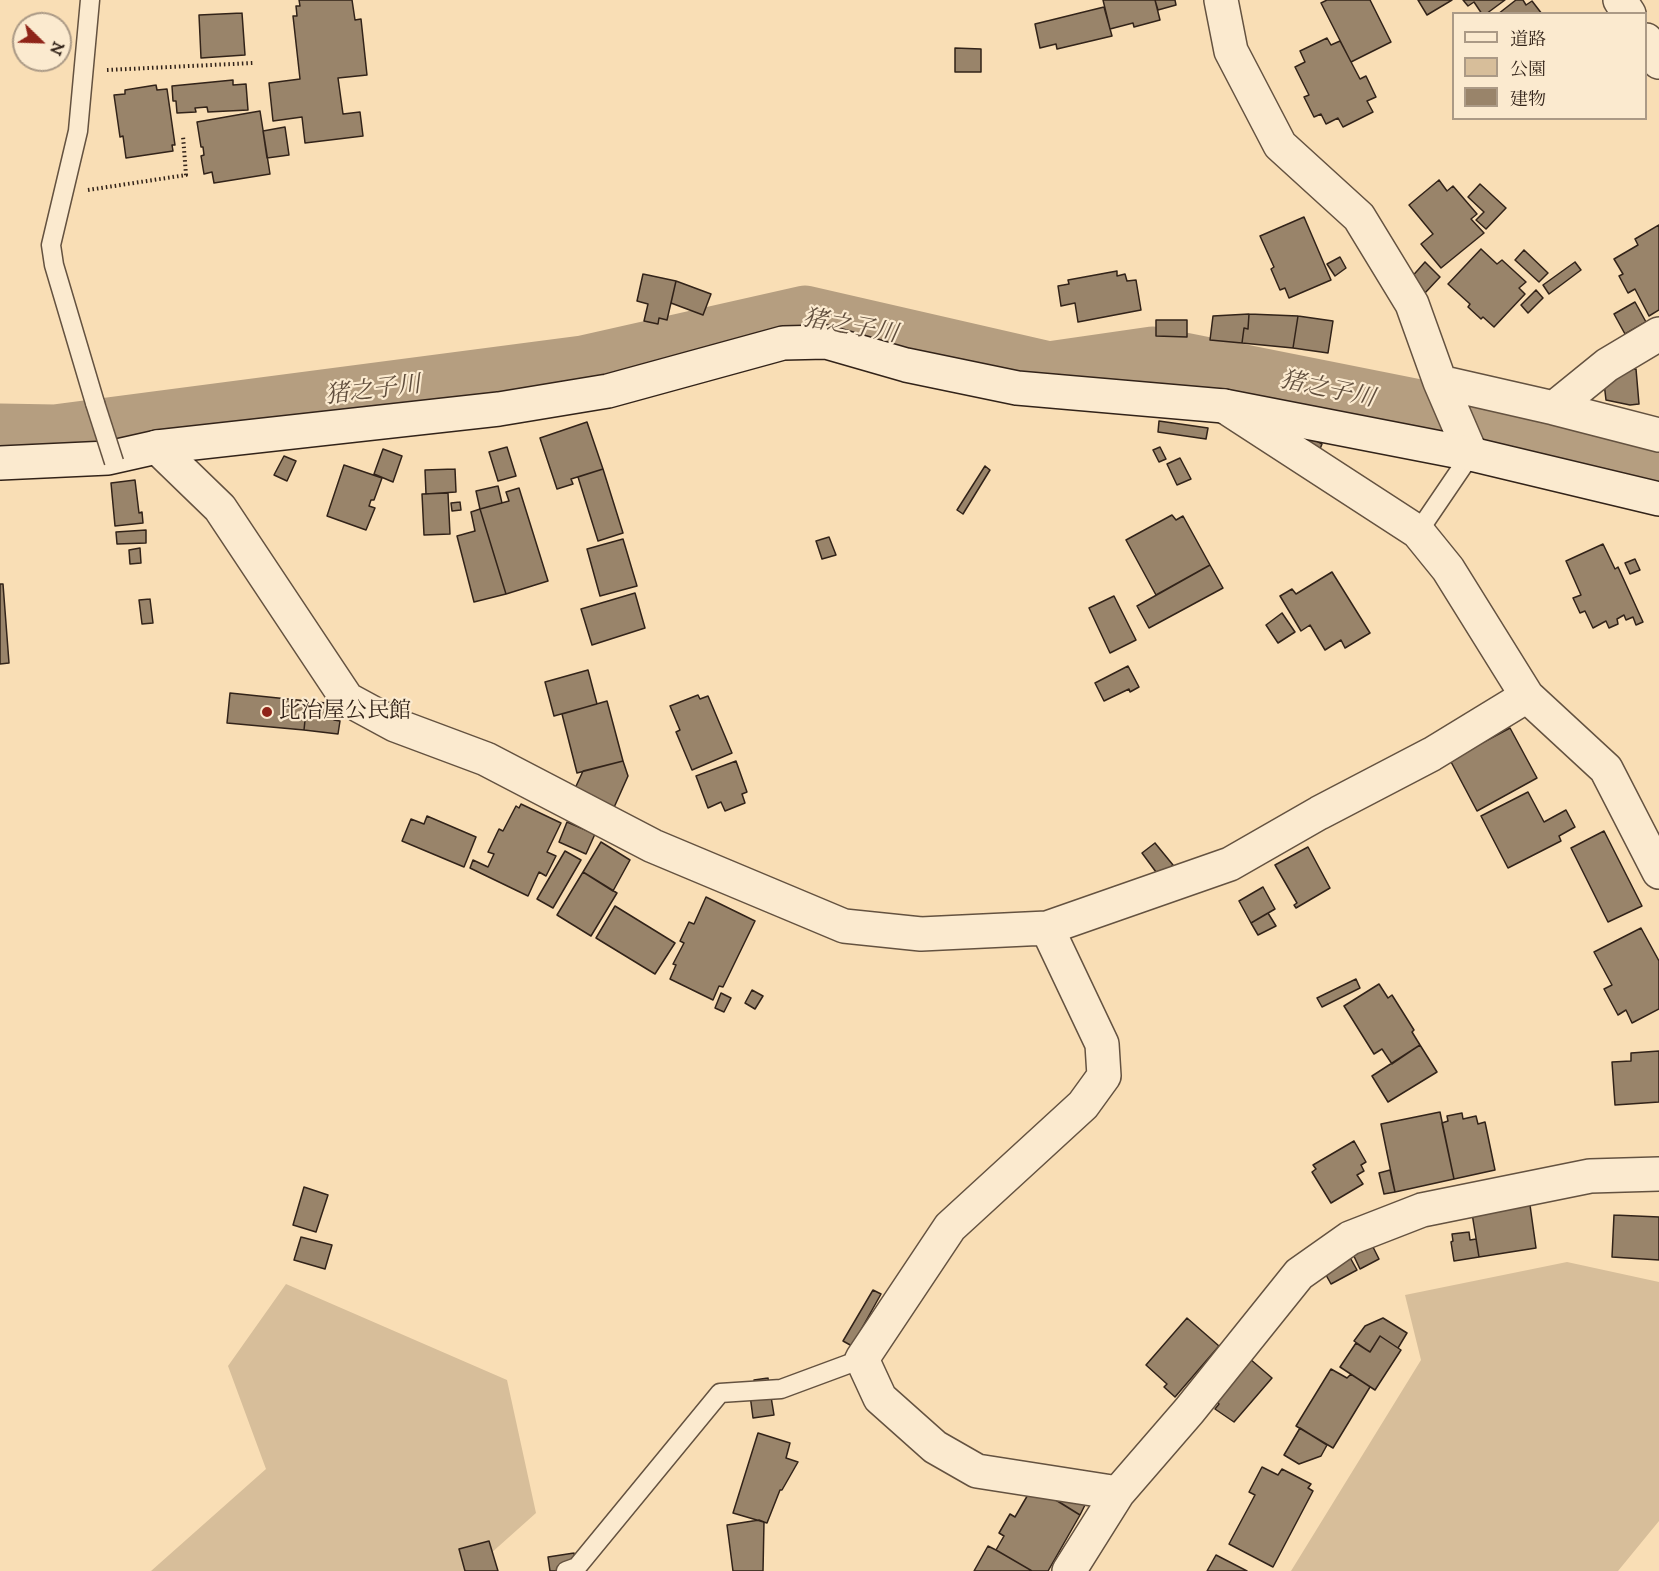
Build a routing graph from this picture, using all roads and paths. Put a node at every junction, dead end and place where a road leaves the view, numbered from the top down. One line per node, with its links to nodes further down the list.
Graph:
1 (90, 0): 6 (lane)
2 (1221, 0): 10 (street)
3 (1647, 42): 4 (street)
4 (1659, 62)
5 (253, 63): 6 (path)
6 (84, 71): 8 (lane)
7 (183, 136): 8 (path)
8 (64, 194): 16 (lane, bridge)
9 (1659, 334): 12 (street)
10 (1443, 388): 12 (street); 15 (street)
11 (1224, 406): 14 (street); 15 (street); 19 (street)
12 (1554, 408): 13 (street)
13 (1659, 435)
14 (157, 447): 17 (street); 22 (street)
15 (1468, 447): 18 (street); 19 (lane)
16 (114, 462)
17 (0, 463)
18 (1659, 499)
19 (1418, 532): 20 (street)
20 (1527, 696): 21 (street); 22 (street)
21 (1659, 872)
22 (1047, 928): 24 (street)
23 (1659, 1174): 25 (street)
24 (862, 1359): 25 (street); 26 (lane)
25 (1118, 1493): 27 (street)
26 (566, 1571)
27 (1070, 1571)

